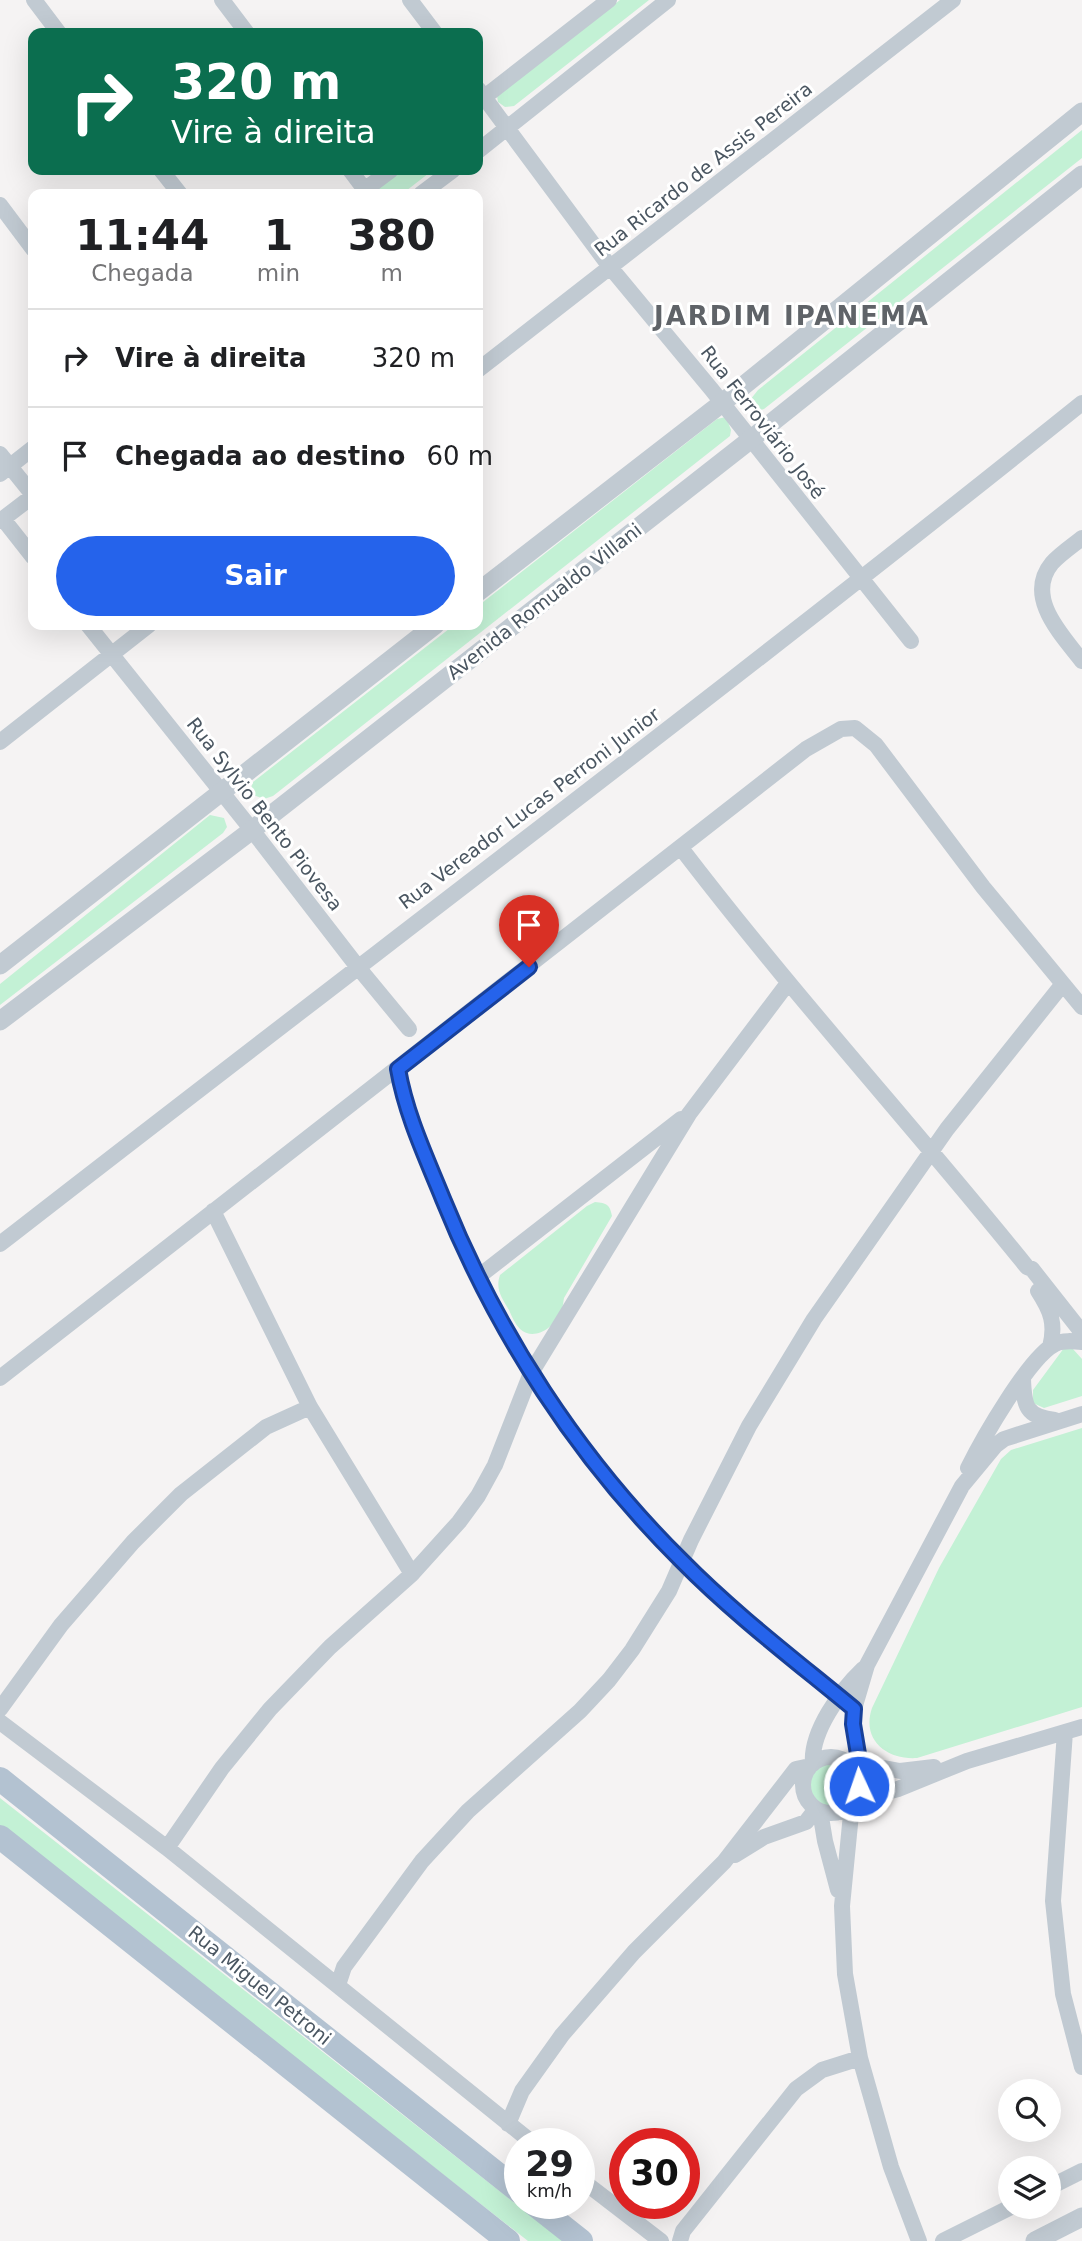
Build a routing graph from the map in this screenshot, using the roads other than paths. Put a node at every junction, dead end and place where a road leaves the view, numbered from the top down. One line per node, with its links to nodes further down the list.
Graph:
1 (34, 0): 7 (street)
2 (222, 0): 8 (street)
3 (410, 0): 9 (street)
4 (668, 0): 13 (street)
5 (953, 0): 24 (street, Rua Ricardo de Assis Pereira)
6 (604, 2): 10 (street)
7 (55, 28)
8 (243, 28)
9 (431, 28)
10 (483, 94)
11 (483, 100): 13 (street, Rua Ferroviário José)
12 (1082, 112): 26 (street)
13 (507, 128): 14 (street); 24 (street, Rua Ferroviário José)
14 (483, 146)
15 (1082, 174): 28 (street, Avenida Romualdo Villani)
16 (165, 175): 19 (street)
17 (384, 175): 20 (street)
18 (446, 175): 21 (street)
19 (176, 189)
20 (366, 189)
21 (428, 189)
22 (0, 205): 23 (street)
23 (28, 242)
24 (610, 267): 25 (street, Rua Ricardo de Assis Pereira); 26 (street, Rua Ferroviário José)
25 (483, 366)
26 (722, 403): 28 (street, Rua Ferroviário José); 37 (street)
27 (1082, 403): 36 (street, Rua Vereador Lucas Perroni Junior)
28 (750, 440): 36 (street, Rua Ferroviário José); 46 (street, Avenida Romualdo Villani)
29 (28, 451): 30 (street)
30 (3, 465): 31 (street)
31 (28, 491)
32 (28, 500): 33 (street)
33 (2, 520): 35 (street)
34 (1082, 538): 43 (street)
35 (28, 550)
36 (861, 580): 41 (street, Rua Ferroviário José); 49 (street, Rua Vereador Lucas Perroni Junior)
37 (483, 588)
38 (92, 630): 42 (street, Rua Sylvio Bento Piovesa)
39 (142, 630): 42 (street)
40 (428, 630): 45 (street)
41 (911, 641)
42 (111, 654): 44 (street); 45 (street, Rua Sylvio Bento Piovesa)
43 (1082, 661)
44 (0, 742)
45 (220, 790): 46 (street, Rua Sylvio Bento Piovesa); 48 (street)
46 (252, 830): 49 (street, Rua Sylvio Bento Piovesa); 53 (street, Avenida Romualdo Villani)
47 (681, 848): 50 (street); 51 (street); 55 (street)
48 (0, 965)
49 (357, 966): 54 (street, Rua Sylvio Bento Piovesa); 59 (street, Rua Vereador Lucas Perroni Junior)
50 (788, 982): 56 (street); 57 (street)
51 (1062, 985): 52 (street); 57 (street)
52 (1082, 1007)
53 (0, 1021)
54 (409, 1029)
55 (398, 1069): 58 (street); 61 (street)
56 (689, 1114): 61 (street); 65 (street)
57 (932, 1150): 60 (street); 72 (street)
58 (213, 1211): 66 (street); 68 (street)
59 (0, 1244)
60 (1027, 1267): 62 (street); 64 (street)
61 (478, 1277): 65 (street)
62 (1082, 1336)
63 (1082, 1342): 64 (street)
64 (1050, 1347): 67 (street)
65 (531, 1373): 72 (street); 73 (street)
66 (0, 1378)
67 (1023, 1379): 70 (street); 71 (street)
68 (310, 1407): 73 (street); 76 (street)
69 (1082, 1414): 70 (street)
70 (1060, 1420): 71 (street)
71 (962, 1486): 74 (street)
72 (681, 1561): 75 (street); 91 (street)
73 (412, 1574): 88 (street)
74 (867, 1665): 75 (street); 77 (street)
75 (838, 1696): 77 (street); 82 (street)
76 (0, 1709)
77 (854, 1709): 83 (street)
78 (0, 1722): 88 (street)
79 (1082, 1727): 80 (street)
80 (1065, 1732): 81 (street); 93 (street)
81 (967, 1761): 83 (street); 85 (street)
82 (811, 1765): 83 (street); 86 (street); 89 (street)
83 (854, 1769): 85 (street)
84 (0, 1779): 97 (main road, Rua Miguel Petroni)
85 (853, 1803): 86 (street); 90 (street)
86 (818, 1810): 89 (street); 90 (street)
87 (0, 1837): 103 (main road)
88 (167, 1848): 91 (street)
89 (724, 1862): 94 (street)
90 (842, 1906): 92 (street)
91 (338, 1985): 94 (street)
92 (860, 2058): 106 (street); 107 (street)
93 (1082, 2067)
94 (508, 2123): 95 (street)
95 (514, 2128)
96 (1082, 2171): 98 (street)
97 (504, 2179)
98 (1061, 2182)
99 (595, 2190): 105 (street)
100 (998, 2214): 108 (street)
101 (1082, 2217): 109 (street)
102 (553, 2219): 104 (main road)
103 (508, 2241)
104 (580, 2241)
105 (661, 2241)
106 (680, 2241)
107 (919, 2241)
108 (943, 2241)
109 (1035, 2241)

